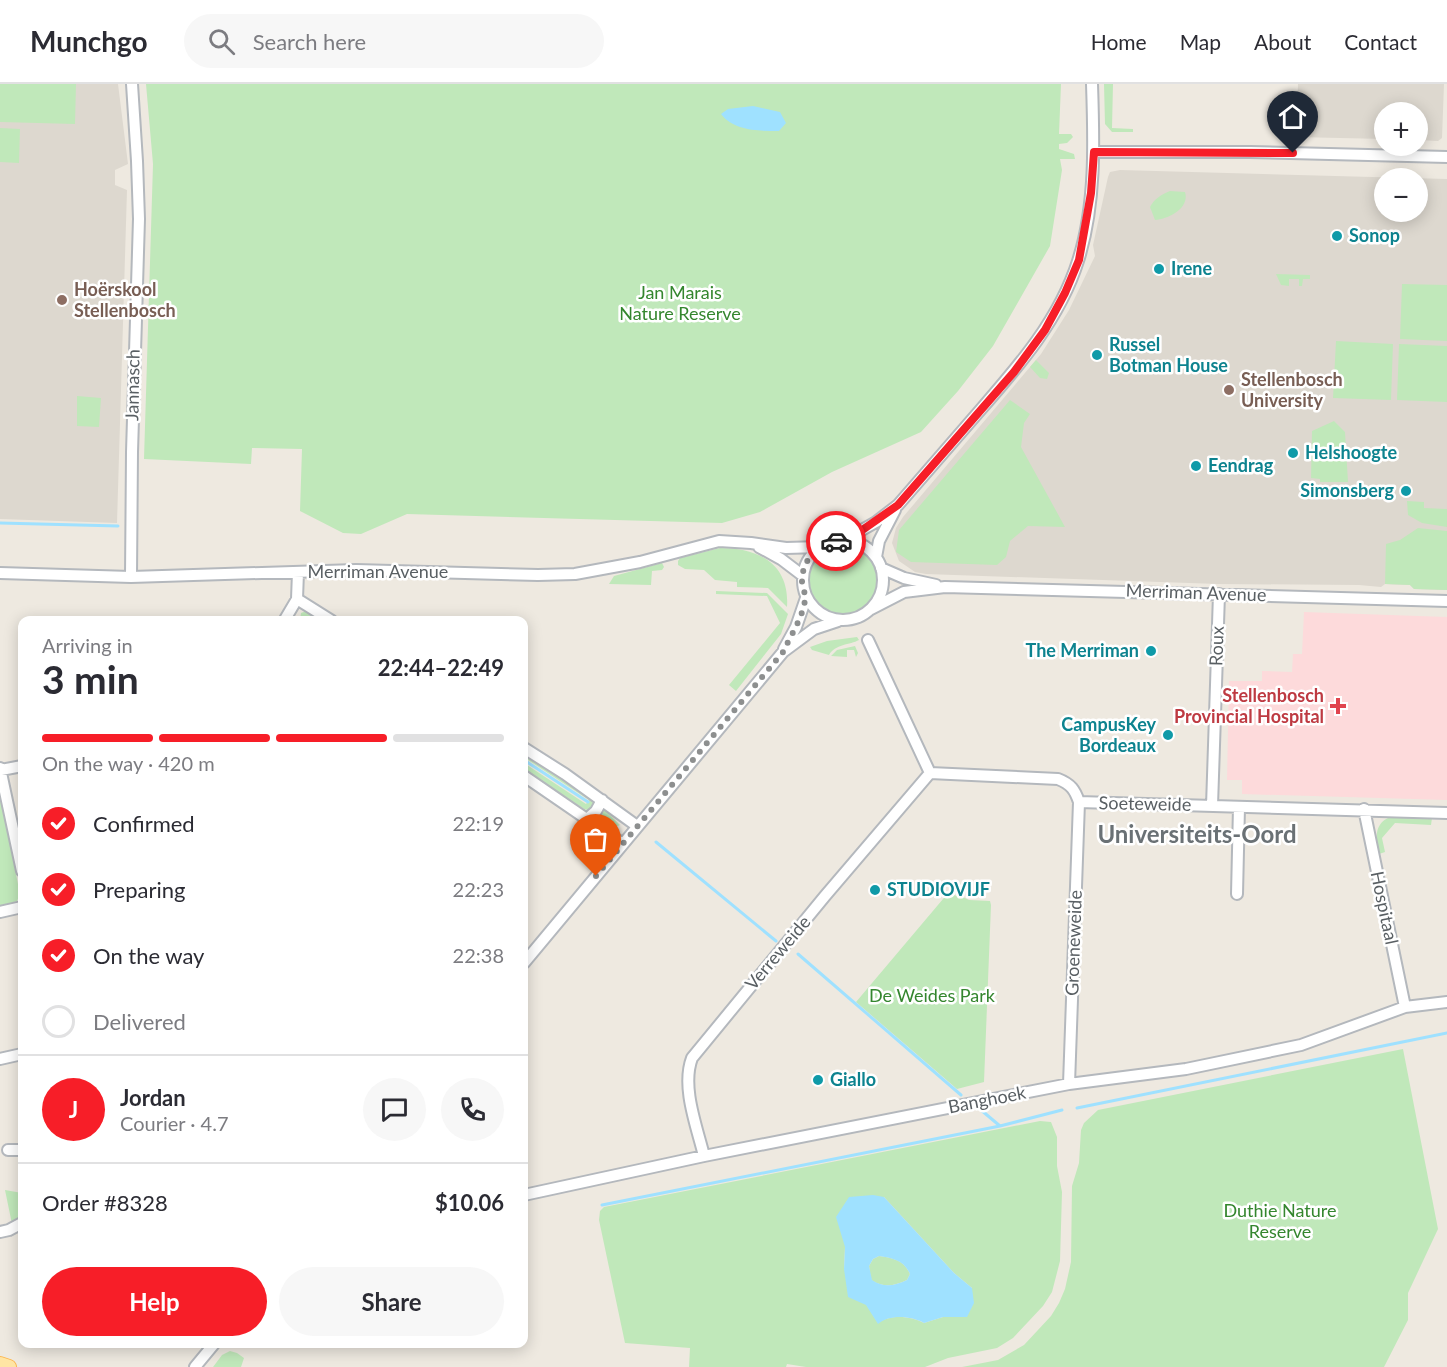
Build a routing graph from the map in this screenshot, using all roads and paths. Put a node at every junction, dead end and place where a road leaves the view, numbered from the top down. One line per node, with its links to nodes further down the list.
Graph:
1 (132, 84): 14 (street, Jannasch)
2 (1092, 84): 3 (street)
3 (1094, 152): 4 (street); 5 (street)
4 (1447, 157)
5 (898, 505): 6 (street); 9 (street)
6 (844, 540): 8 (street); 9 (street)
7 (751, 543): 8 (street, Merriman Avenue); 11 (street, Merriman Avenue); 13 (street, Merriman Avenue)
8 (820, 547): 13 (street)
9 (876, 557): 10 (street)
10 (881, 568): 15 (street, Merriman Avenue); 20 (street)
11 (298, 572): 14 (street, Merriman Avenue); 18 (street)
12 (0, 573): 14 (street, Merriman Avenue)
13 (802, 575): 17 (street)
14 (131, 578)
15 (945, 587): 16 (street, Merriman Avenue); 20 (street, Merriman Avenue)
16 (1219, 594): 19 (street, Merriman Avenue); 33 (street, Roux)
17 (806, 598): 23 (street); 25 (street)
18 (297, 599): 21 (street); 22 (street)
19 (1447, 601)
20 (871, 609): 23 (street)
21 (287, 616)
22 (324, 616)
23 (838, 621): 25 (street)
24 (868, 640): 29 (street)
25 (783, 652): 38 (street)
26 (528, 751): 31 (street)
27 (18, 767): 28 (street)
28 (0, 769): 40 (street)
29 (930, 773): 32 (street, Soeteweide); 52 (street, Verreweide)
30 (528, 780): 37 (street)
31 (602, 800): 37 (street); 38 (street)
32 (1079, 802): 33 (street, Soeteweide); 49 (street, Groeneweide)
33 (1212, 806): 34 (street, Soeteweide)
34 (1239, 807): 35 (street, Soeteweide); 41 (street)
35 (1364, 809): 36 (street, Soeteweide); 46 (street, Hospitaal)
36 (1447, 813)
37 (587, 819): 39 (street)
38 (637, 826): 39 (street)
39 (623, 844): 44 (street)
40 (18, 852)
41 (1237, 894)
42 (18, 908): 43 (street)
43 (0, 912)
44 (528, 958)
45 (1447, 1002): 46 (street, Banghoek)
46 (1405, 1006): 49 (street, Banghoek)
47 (18, 1055): 48 (street)
48 (0, 1059)
49 (1069, 1084): 52 (street, Banghoek)
50 (9, 1150): 51 (street)
51 (18, 1150)
52 (704, 1156): 53 (street, Banghoek)
53 (528, 1194)
54 (18, 1225): 55 (street)
55 (0, 1232)
56 (211, 1348): 59 (street)
57 (0, 1364): 58 (main road)
58 (9, 1367)
59 (195, 1367)

